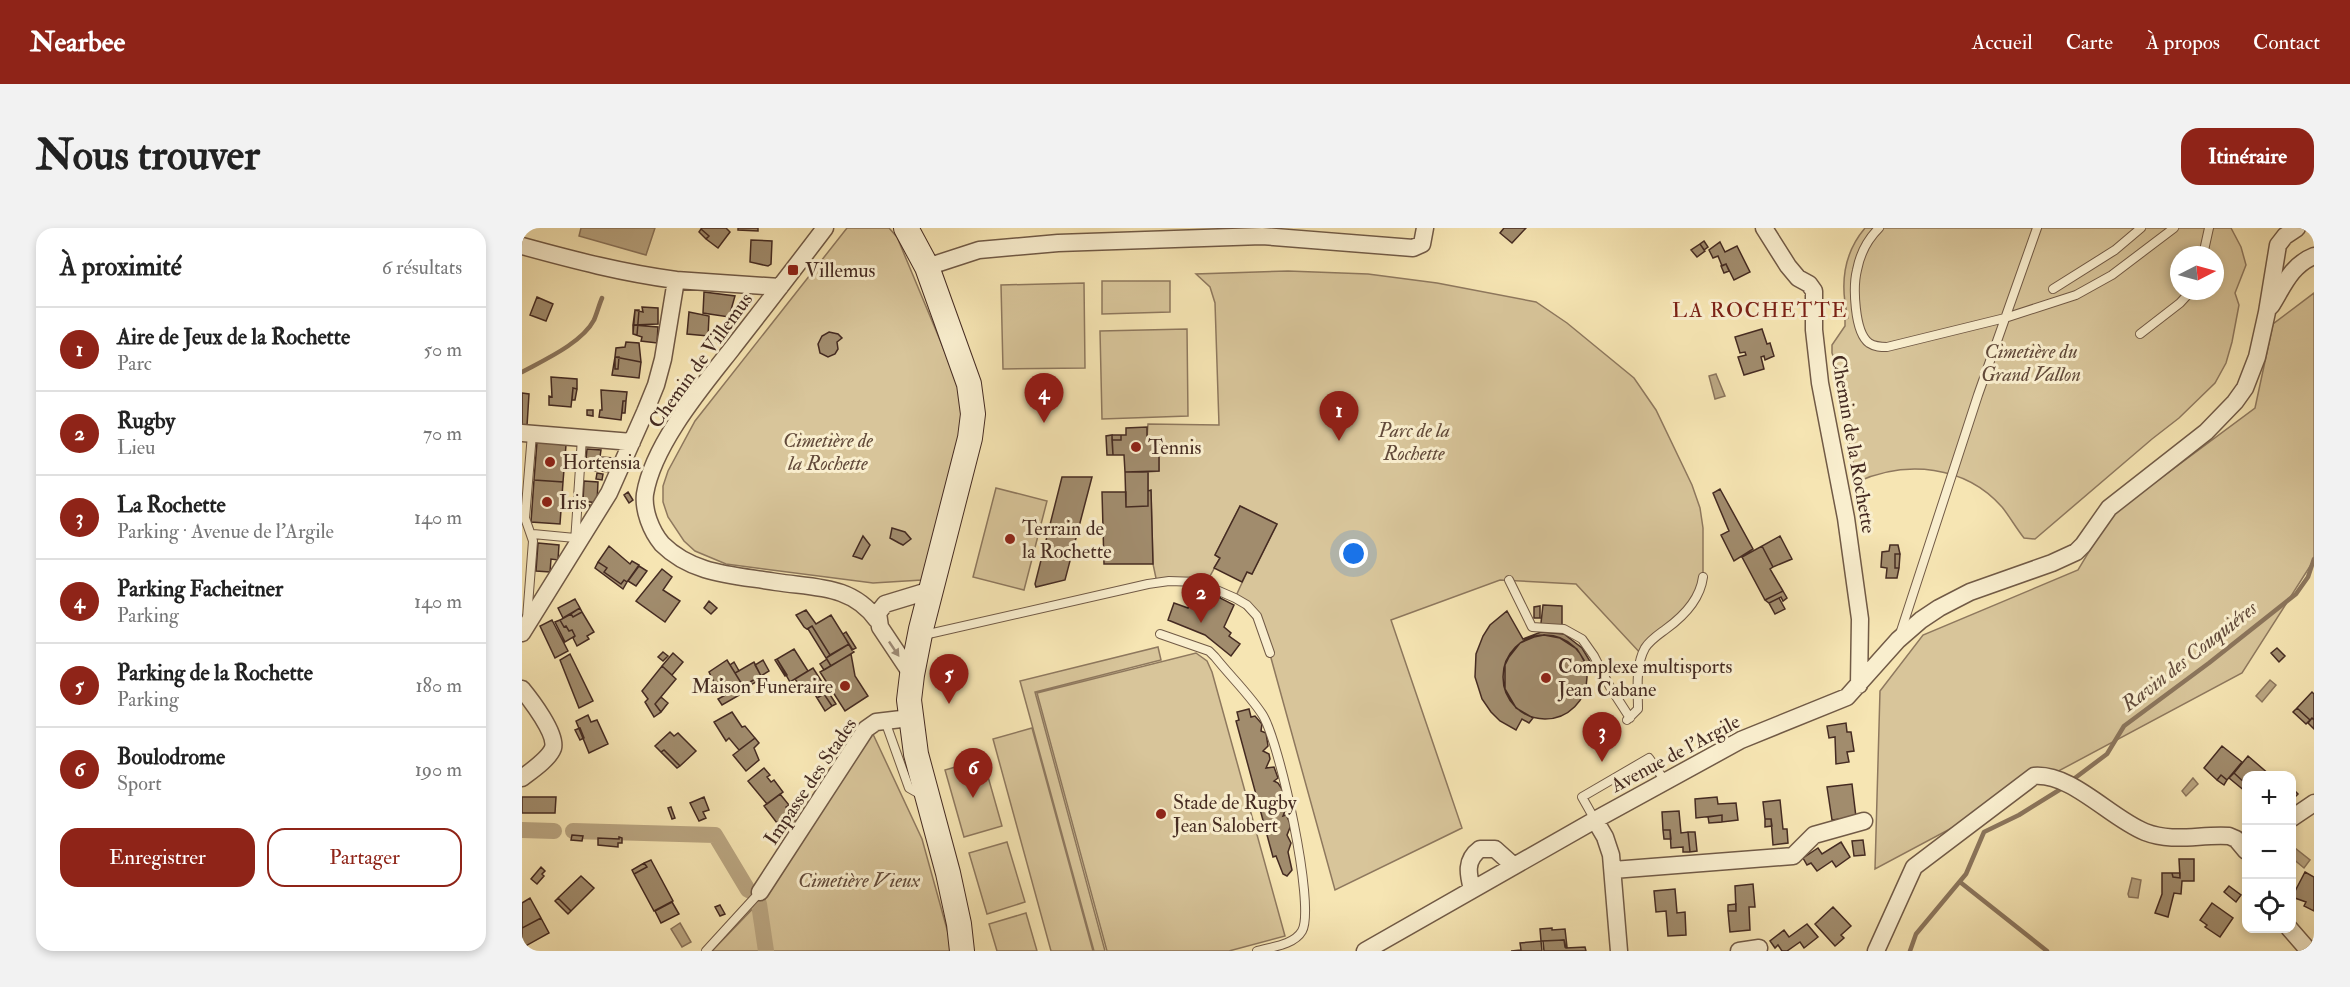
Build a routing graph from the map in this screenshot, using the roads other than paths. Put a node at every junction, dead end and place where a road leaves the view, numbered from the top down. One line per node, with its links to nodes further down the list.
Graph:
1 (825, 228): 16 (street, Chemin de Villemus)
2 (906, 228): 14 (street)
3 (1425, 228): 14 (street)
4 (1764, 228): 37 (street, Chemin de la Rochette)
5 (1879, 228): 20 (lane)
6 (2037, 228): 20 (lane)
7 (2141, 228): 17 (lane)
8 (2174, 228): 20 (lane)
9 (2209, 228): 12 (lane)
10 (2297, 228): 19 (street)
11 (522, 246): 15 (street)
12 (2205, 246)
13 (2314, 256): 19 (street)
14 (927, 267): 29 (street)
15 (676, 279): 16 (street); 24 (street)
16 (780, 287): 30 (street, Chemin de Villemus)
17 (2053, 289)
18 (2183, 300): 21 (lane)
19 (2267, 312): 34 (street, Avenue de l'Argile)
20 (2005, 318): 34 (lane)
21 (2140, 334)
22 (527, 434): 23 (street); 25 (lane)
23 (582, 438): 24 (street); 26 (lane)
24 (632, 442): 26 (street)
25 (532, 534): 26 (lane); 31 (lane)
26 (574, 544): 31 (street)
27 (1703, 577): 28 (lane)
28 (1509, 580)
29 (931, 590): 30 (street); 33 (street)
30 (878, 620): 36 (street, Chemin de Villemus, one-way to 36)
31 (524, 629)
32 (1160, 634): 57 (lane)
33 (920, 636): 35 (lane); 36 (street)
34 (1898, 640): 37 (street, Avenue de l'Argile)
35 (1270, 653)
36 (912, 675): 39 (street)
37 (1859, 685): 42 (street, Avenue de l'Argile)
38 (522, 689): 41 (street)
39 (910, 718): 40 (street, Impasse des Stades); 43 (street)
40 (885, 721): 43 (lane); 52 (street, Impasse des Stades)
41 (522, 778)
42 (1665, 781): 46 (street, Avenue de l'Argile); 46 (lane)
43 (926, 793): 56 (street)
44 (2314, 803): 45 (street)
45 (2296, 815)
46 (1595, 820): 49 (street, Avenue de l'Argile); 50 (street)
47 (1863, 821): 50 (street)
48 (2242, 846): 61 (street)
49 (1514, 866): 51 (street, Avenue de l'Argile); 51 (street)
50 (1613, 870): 59 (street)
51 (1472, 890): 58 (street, Avenue de l'Argile)
52 (760, 892): 55 (lane)
53 (2293, 933): 62 (street)
54 (1759, 948): 60 (street)
55 (706, 951)
56 (962, 951)
57 (1257, 951)
58 (1365, 951)
59 (1619, 951)
60 (1738, 951)
61 (1876, 951)
62 (2309, 951)

